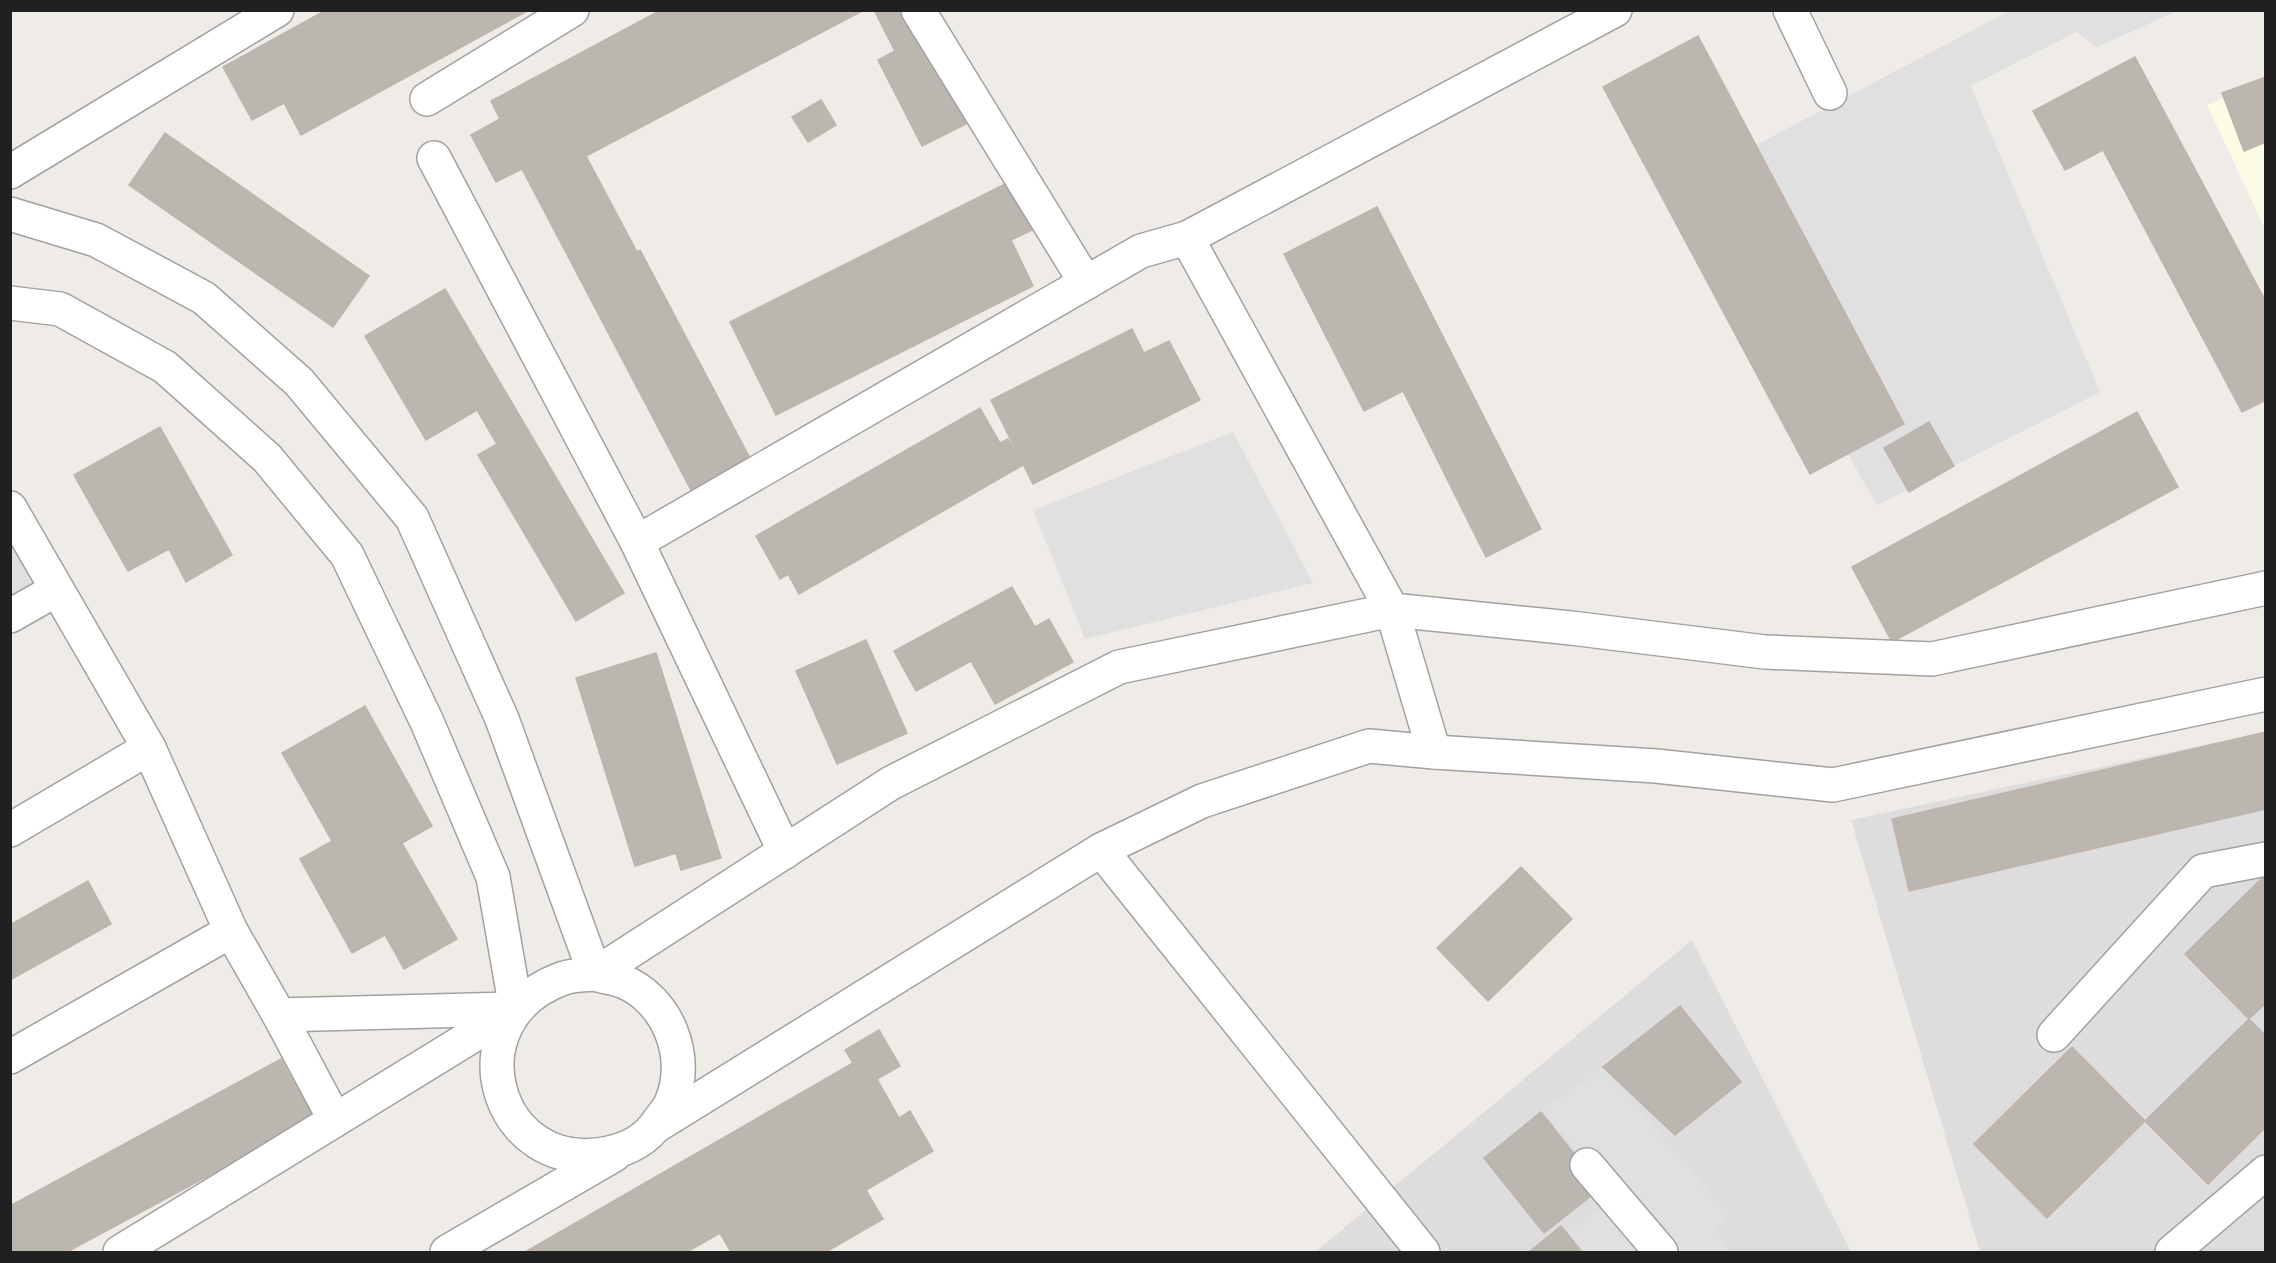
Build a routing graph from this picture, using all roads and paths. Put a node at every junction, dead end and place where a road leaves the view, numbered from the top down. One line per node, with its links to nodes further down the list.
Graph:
1 (277, 10): 9 (street)
2 (572, 10): 7 (street)
3 (918, 10): 12 (street)
4 (1615, 10): 11 (street)
5 (1790, 10): 6 (street)
6 (1830, 93)
7 (428, 99)
8 (434, 158): 15 (street)
9 (10, 172)
10 (10, 214): 28 (street)
11 (1187, 238): 12 (street); 18 (street)
12 (1086, 283): 15 (street)
13 (10, 303): 29 (street)
14 (10, 508): 17 (street)
15 (637, 542): 25 (street)
16 (2265, 588): 18 (street)
17 (56, 590): 19 (street); 21 (street)
18 (1392, 610): 22 (street); 25 (street)
19 (10, 616)
20 (2265, 694): 22 (street)
21 (149, 748): 23 (street); 27 (street)
22 (1434, 752): 24 (street)
23 (10, 830)
24 (1101, 850): 34 (street); 40 (street)
25 (785, 852): 28 (street)
26 (2265, 859): 31 (street)
27 (231, 931): 30 (street); 32 (street)
28 (595, 974): 29 (street); 34 (street)
29 (516, 1009): 30 (street); 33 (street); 35 (street)
30 (279, 1015): 33 (street)
31 (2054, 1035)
32 (10, 1057)
33 (334, 1120): 38 (street)
34 (654, 1127): 35 (street)
35 (623, 1150): 39 (street)
36 (1587, 1165): 41 (street)
37 (2265, 1172): 42 (street)
38 (120, 1252)
39 (447, 1252)
40 (1423, 1252)
41 (1661, 1252)
42 (2172, 1252)

